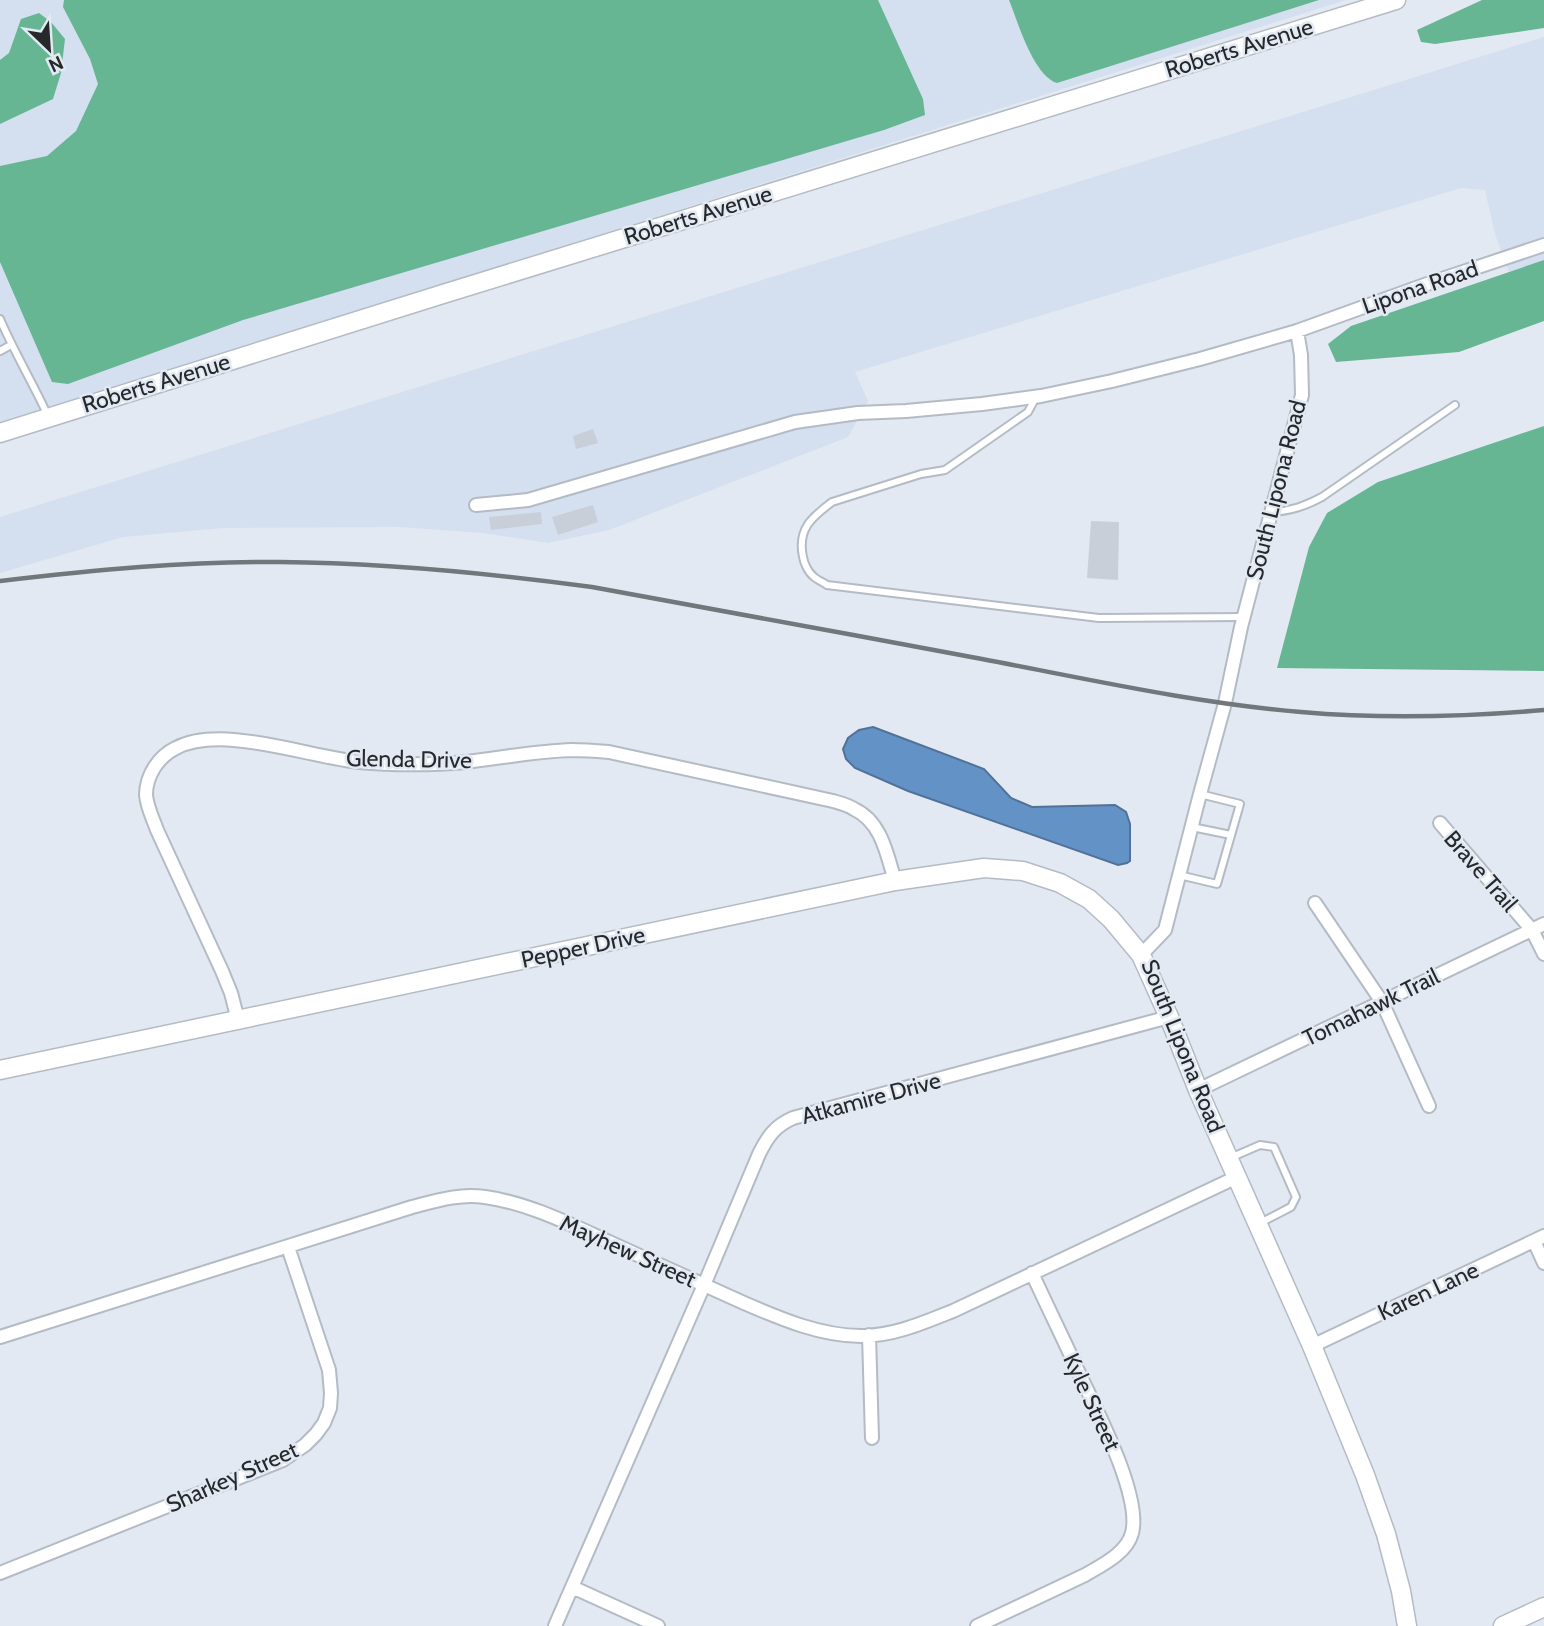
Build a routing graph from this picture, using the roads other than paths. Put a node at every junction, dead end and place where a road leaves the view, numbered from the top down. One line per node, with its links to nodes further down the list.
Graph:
1 (1396, 0): 9 (street, Roberts Avenue)
2 (1544, 245): 4 (street, Lipona Road)
3 (0, 319): 5 (lane)
4 (1297, 331): 7 (street, Lipona Road); 12 (street, South Lipona Road)
5 (11, 345): 6 (lane); 9 (lane)
6 (0, 351)
7 (1037, 396): 11 (street, Lipona Road); 13 (lane)
8 (1455, 405): 12 (lane)
9 (49, 417): 10 (street, Roberts Avenue)
10 (0, 433)
11 (476, 505)
12 (1272, 512): 13 (street, South Lipona Road)
13 (1244, 617): 14 (street, South Lipona Road)
14 (1200, 794): 16 (street, South Lipona Road); 17 (lane)
15 (1440, 823): 21 (street, Brave Trail)
16 (1191, 827): 17 (lane); 18 (street, South Lipona Road)
17 (1231, 835): 18 (lane)
18 (1179, 875): 23 (street, South Lipona Road)
19 (895, 881): 23 (street, Pepper Drive); 26 (street, Pepper Drive); 26 (street, Glenda Drive)
20 (1315, 903): 24 (street)
21 (1538, 927): 22 (street, Brave Trail); 24 (street, Tomahawk Trail)
22 (1544, 954)
23 (1141, 955): 25 (street, South Lipona Road)
24 (1382, 1002): 28 (street, Tomahawk Trail); 29 (street)
25 (1170, 1017): 28 (street, South Lipona Road); 37 (street, Atkamire Drive)
26 (238, 1020): 27 (street, Pepper Drive)
27 (0, 1070)
28 (1198, 1090): 30 (street, South Lipona Road)
29 (1429, 1107)
30 (1229, 1159): 31 (street, South Lipona Road); 32 (lane)
31 (1237, 1177): 32 (street, South Lipona Road); 36 (street, Mayhew Street)
32 (1258, 1224): 40 (street, South Lipona Road)
33 (1539, 1238): 35 (street); 40 (street, Karen Lane)
34 (288, 1247): 37 (street, Mayhew Street); 39 (street, Mayhew Street); 42 (street, Sharkey Street)
35 (1544, 1262)
36 (1032, 1273): 38 (street, Mayhew Street); 47 (street, Kyle Street)
37 (704, 1285): 38 (street, Mayhew Street); 43 (street, Atkamire Drive)
38 (869, 1335): 41 (street)
39 (0, 1337)
40 (1312, 1346): 48 (street, South Lipona Road)
41 (872, 1438)
42 (0, 1573)
43 (572, 1587): 45 (street, Atkamire Drive); 46 (street)
44 (1544, 1607): 49 (street)
45 (555, 1626)
46 (658, 1626)
47 (977, 1626)
48 (1407, 1626)
49 (1503, 1626)

